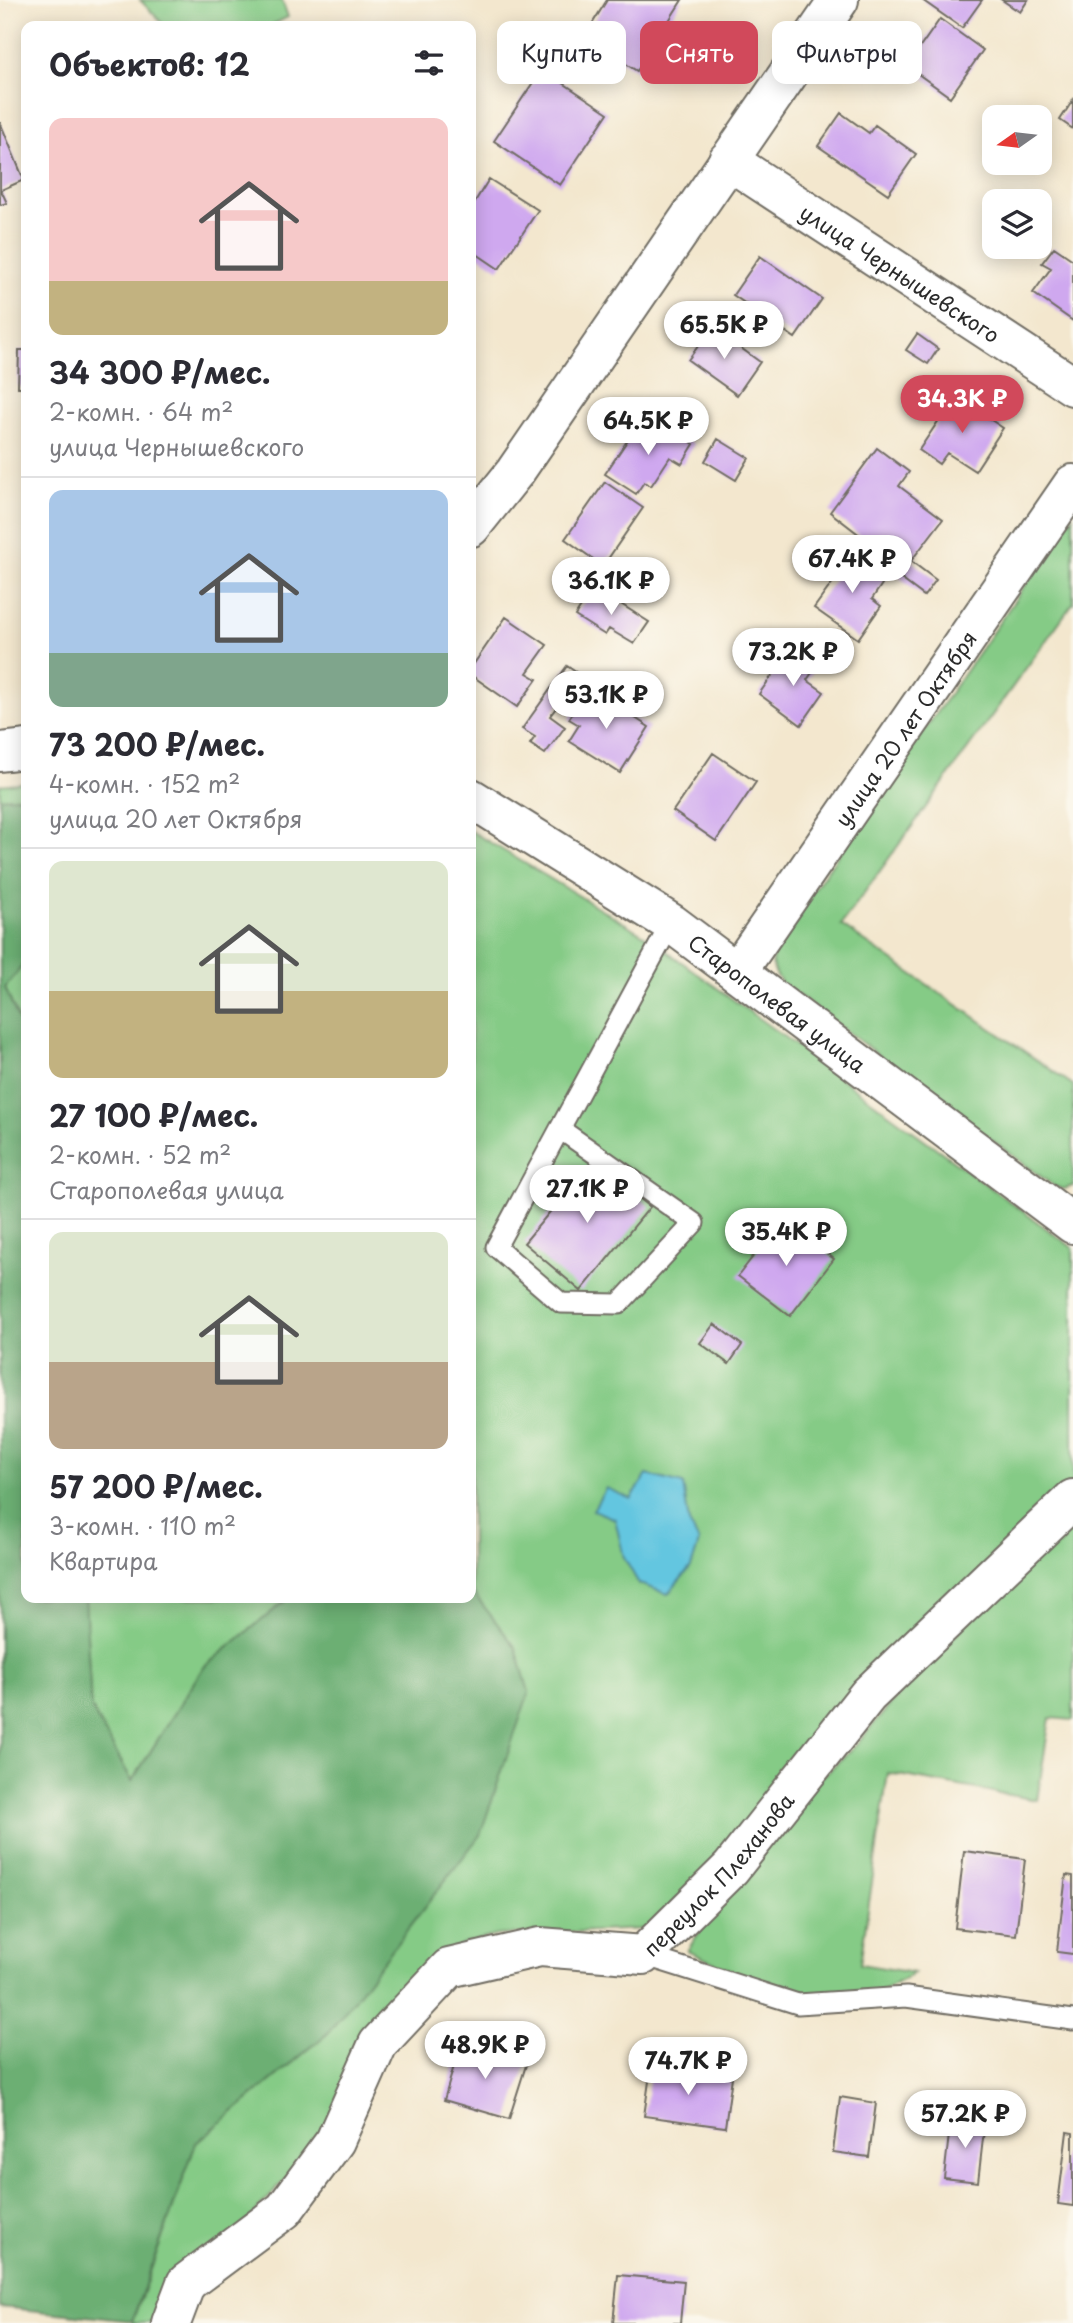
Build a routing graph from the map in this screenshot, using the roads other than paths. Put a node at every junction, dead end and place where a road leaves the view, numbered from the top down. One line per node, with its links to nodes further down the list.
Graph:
1 (839, 0): 2 (street)
2 (728, 160): 3 (street, улица Чернышевского); 5 (street)
3 (1073, 386)
4 (1073, 484): 10 (street, улица 20 лет Октября)
5 (476, 521)
6 (21, 750): 7 (street)
7 (0, 752)
8 (476, 802): 9 (street, Старополевая улица)
9 (671, 923): 10 (street, Старополевая улица); 11 (lane)
10 (737, 972): 12 (street, Старополевая улица)
11 (560, 1129): 11 (lane)
12 (1072, 1222)
13 (1073, 1499): 14 (street, переулок Плеханова)
14 (643, 1955): 15 (lane); 16 (street, переулок Плеханова)
15 (1073, 2020)
16 (171, 2323)

